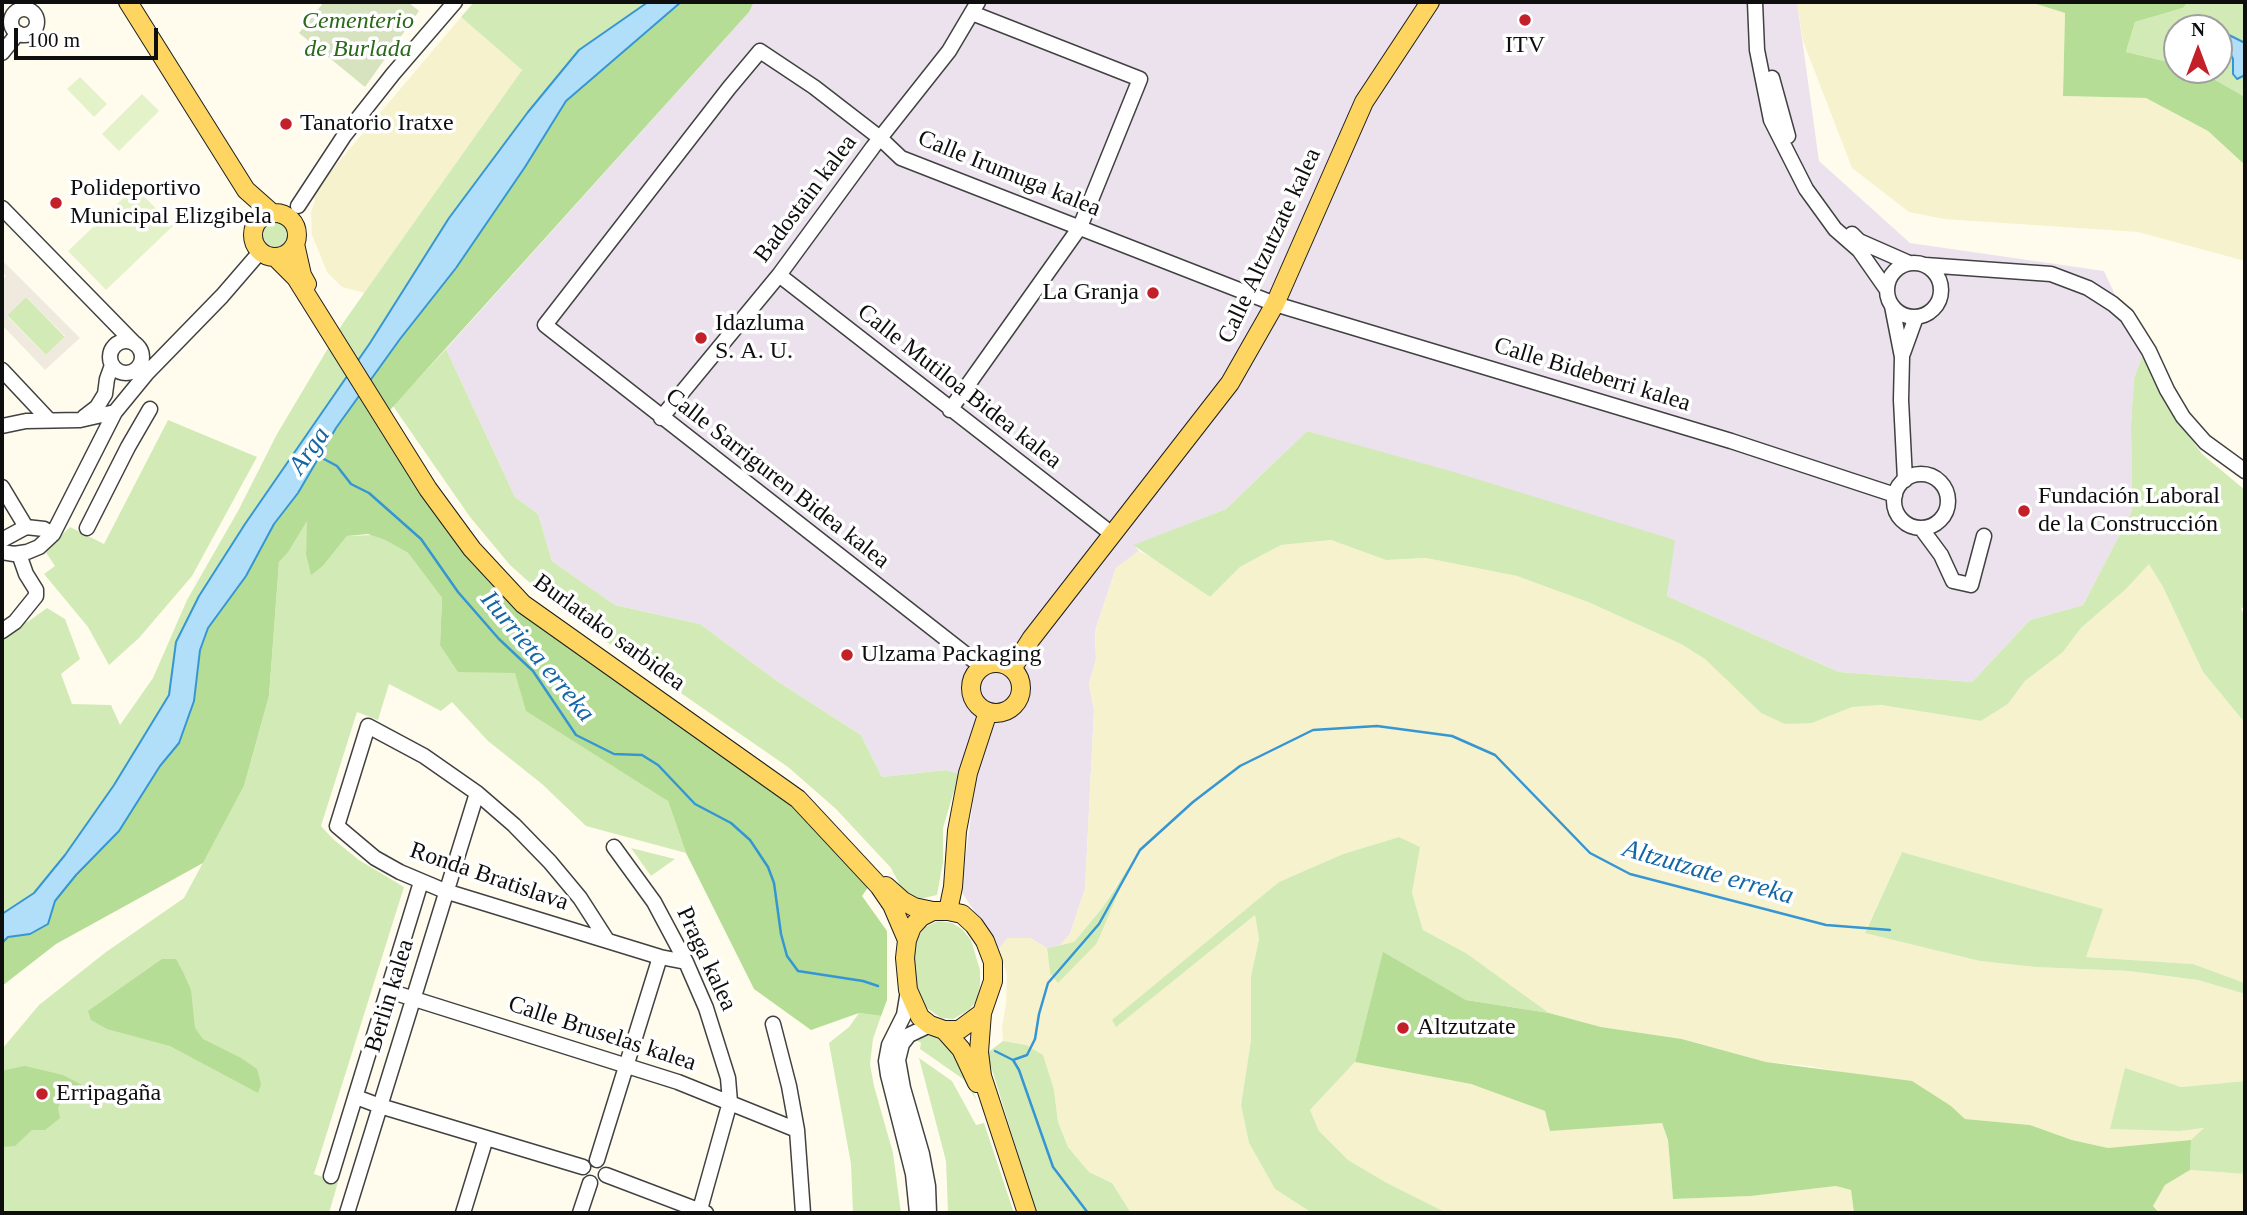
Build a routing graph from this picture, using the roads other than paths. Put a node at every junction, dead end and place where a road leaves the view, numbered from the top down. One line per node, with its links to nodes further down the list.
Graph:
1 (128, 2): 10 (main road)
2 (455, 2): 11 (street)
3 (1430, 2): 24 (main road, Calle Altzutzate kalea)
4 (1755, 2): 23 (street)
5 (1762, 2): 18 (street)
6 (37, 7): 8 (street)
7 (975, 8): 9 (street, Badostain kalea); 15 (street)
8 (2, 53)
9 (880, 138): 15 (street, Calle Irumuga kalea); 21 (street, Badostain kalea); 28 (street, Calle Irumuga kalea)
10 (246, 190): 13 (main road); 14 (main road)
11 (298, 206): 13 (main road); 16 (main road)
12 (2, 208): 30 (street)
13 (276, 214): 14 (main road); 16 (main road)
14 (255, 225): 17 (main road)
15 (1080, 227): 24 (street, Calle Irumuga kalea); 34 (street)
16 (295, 236): 17 (main road); 27 (main road, Burlatako sarbidea)
17 (267, 255): 27 (main road, Burlatako sarbidea); 30 (street)
18 (1909, 263): 19 (street); 23 (street)
19 (1925, 265): 20 (street); 22 (street)
20 (1982, 271): 22 (street); 44 (street)
21 (779, 275): 34 (street, Calle Mutiloa Bidea kalea); 36 (street, Badostain kalea)
22 (1941, 289): 26 (street)
23 (1887, 290): 25 (street)
24 (1275, 304): 48 (street, Calle Bideberri kalea); 53 (main road, Calle Altzutzate kalea)
25 (1892, 306): 26 (street); 29 (street)
26 (1916, 317): 29 (street)
27 (328, 323): 39 (main road, Burlatako sarbidea)
28 (545, 325): 36 (street, Calle Sarriguren Bidea kalea)
29 (1902, 357): 42 (street)
30 (140, 359): 31 (street); 31 (street); 35 (street)
31 (112, 365): 38 (street)
32 (2, 370): 37 (street)
33 (150, 409): 43 (street)
34 (950, 410): 53 (street, Calle Mutiloa Bidea kalea)
35 (116, 412): 38 (street); 41 (street)
36 (661, 418): 59 (street, Calle Sarriguren Bidea kalea)
37 (49, 420): 38 (street); 40 (street)
38 (80, 420)
39 (390, 423): 66 (main road, Burlatako sarbidea); 68 (main road, Burlatako sarbidea)
40 (2, 426)
41 (104, 434): 43 (street); 52 (street)
42 (1905, 443): 45 (street); 46 (street)
43 (128, 447): 51 (street)
44 (2245, 471)
45 (1922, 475): 46 (street); 49 (street)
46 (1905, 480): 48 (street)
47 (2, 487): 50 (street)
48 (1895, 495): 49 (street)
49 (1928, 526): 54 (street)
50 (26, 527): 52 (street); 55 (street)
51 (87, 528)
52 (53, 534): 57 (street)
53 (1112, 534): 60 (main road, Calle Altzutzate kalea)
54 (1984, 536)
55 (2, 540)
56 (2, 552): 57 (street)
57 (19, 554): 58 (street)
58 (2, 631)
59 (982, 667): 60 (main road); 61 (main road)
60 (1012, 669): 61 (main road)
61 (988, 712): 66 (main road)
62 (477, 793): 64 (street, Ronda Bratislava); 65 (street, Berlin kalea); 67 (street, Ronda Bratislava)
63 (614, 847): 70 (street, Praga kalea)
64 (421, 882): 65 (street, Ronda Bratislava); 72 (street)
65 (445, 891): 67 (street, Ronda Bratislava); 73 (street, Berlin kalea)
66 (941, 911): 68 (main road); 74 (main road)
67 (607, 940): 69 (street, Ronda Bratislava)
68 (907, 940): 71 (main road)
69 (660, 957): 70 (street, Ronda Bratislava); 77 (street)
70 (686, 962): 79 (street, Praga kalea)
71 (908, 990): 76 (main road); 93 (street)
72 (389, 991): 73 (street, Calle Bruselas kalea); 78 (street)
73 (413, 999): 77 (street, Calle Bruselas kalea); 80 (street, Berlin kalea)
74 (982, 1013): 76 (main road); 96 (main road)
75 (773, 1024): 81 (street)
76 (937, 1027): 94 (street); 95 (main road)
77 (627, 1065): 79 (street, Calle Bruselas kalea); 83 (street)
78 (356, 1097): 80 (street); 86 (street)
79 (730, 1102): 81 (street, Calle Bruselas kalea); 88 (street)
80 (380, 1106): 82 (street); 89 (street, Berlin kalea)
81 (797, 1130): 92 (street)
82 (486, 1138): 84 (street); 90 (street)
83 (597, 1160): 84 (street); 85 (street)
84 (583, 1167): 87 (street)
85 (606, 1175): 87 (street); 88 (street)
86 (331, 1176)
87 (590, 1183): 91 (street)
88 (702, 1212)
89 (346, 1213)
90 (463, 1213)
91 (580, 1213)
92 (803, 1213)
93 (917, 1213)
94 (929, 1213)
95 (1021, 1213)
96 (1027, 1213)

